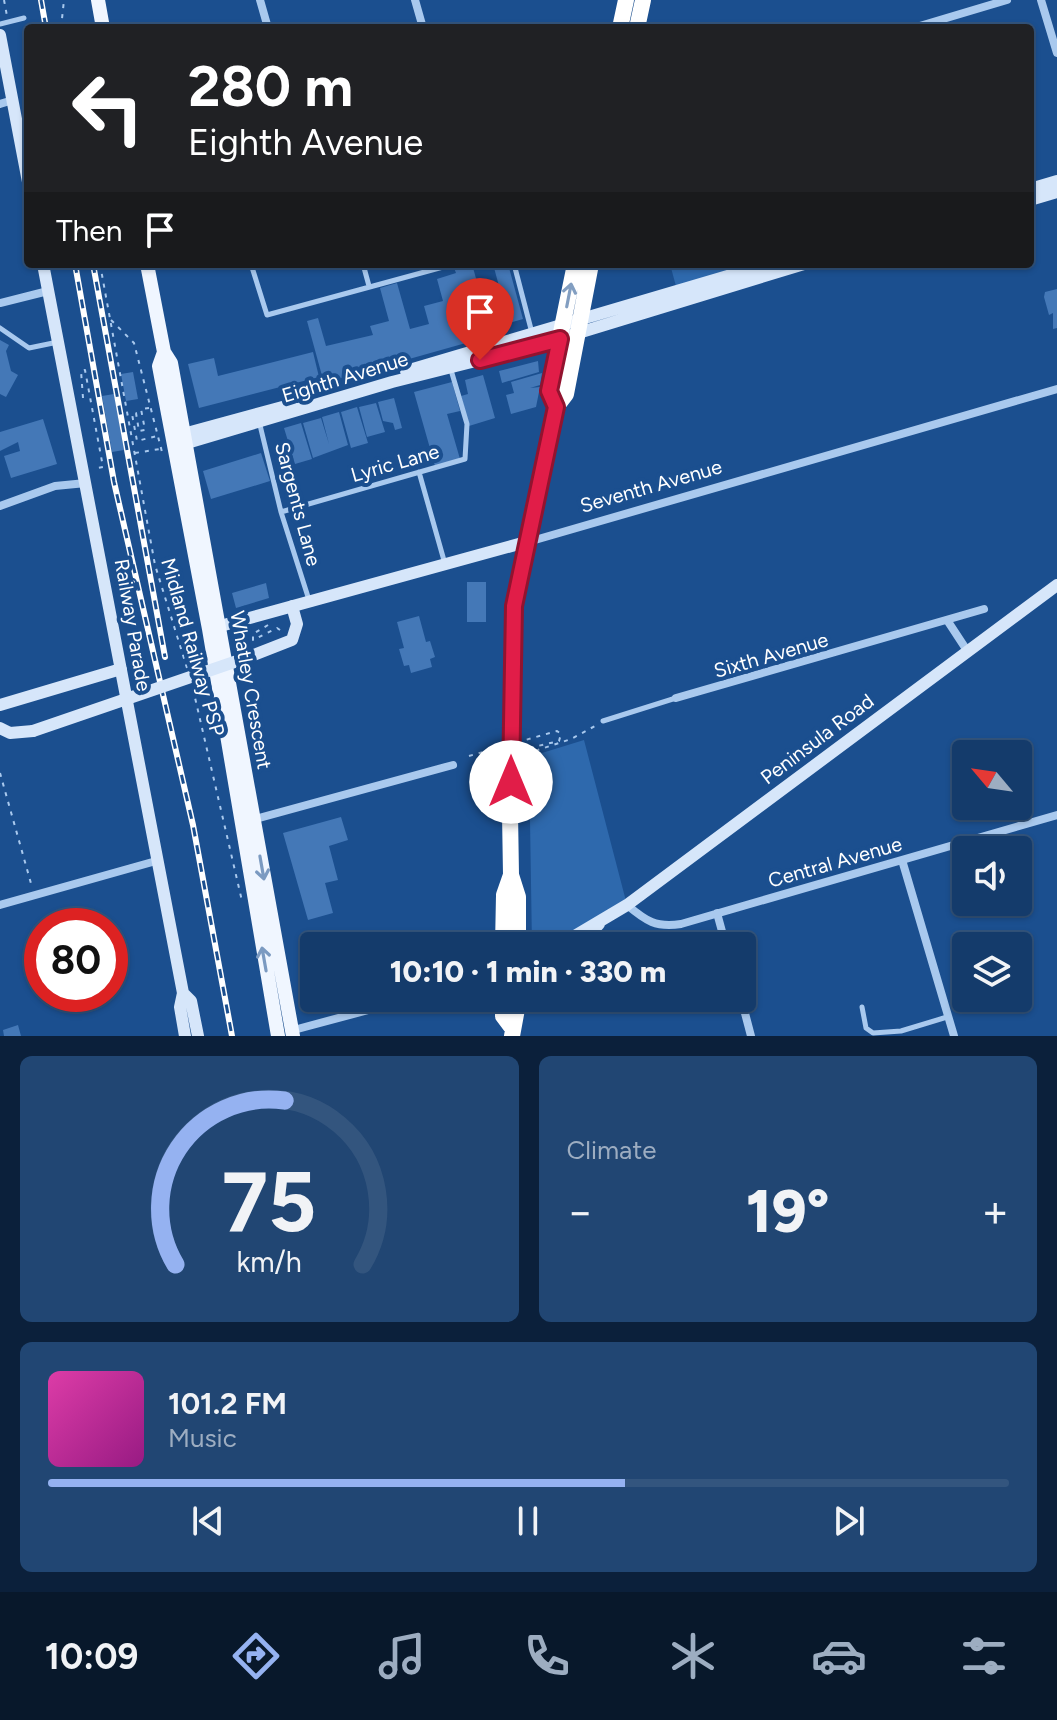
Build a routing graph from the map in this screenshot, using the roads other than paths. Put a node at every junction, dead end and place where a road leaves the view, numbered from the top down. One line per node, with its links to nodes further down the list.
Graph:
1 (98, 0): 10 (main road)
2 (260, 0): 11 (street)
3 (415, 0): 12 (street)
4 (626, 0): 13 (highway)
5 (643, 0): 14 (highway)
6 (1007, 0): 15 (street)
7 (1041, 0): 17 (street)
8 (24, 18): 9 (lane)
9 (0, 24)
10 (102, 24)
11 (267, 24)
12 (422, 24)
13 (621, 24)
14 (638, 24)
15 (926, 24)
16 (0, 35): 18 (street)
17 (1057, 53)
18 (6, 102): 19 (street)
19 (24, 167)
20 (1057, 181): 21 (street)
21 (1034, 188)
22 (1057, 192): 23 (street)
23 (1034, 199)
24 (44, 268): 35 (street, Railway Parade)
25 (148, 268): 44 (main road, Whatley Crescent)
26 (252, 268): 34 (lane)
27 (364, 268): 34 (lane)
28 (439, 268): 34 (lane)
29 (515, 268): 39 (lane)
30 (575, 268): 38 (highway, one-way to 30)
31 (590, 268): 38 (highway)
32 (756, 268): 38 (street, Eighth Avenue)
33 (790, 268): 38 (street, Eighth Avenue)
34 (369, 286)
35 (48, 291): 36 (street); 40 (street, Railway Parade)
36 (0, 303)
37 (0, 328): 40 (lane)
38 (570, 330): 39 (street, Eighth Avenue); 41 (street, Eighth Avenue); 49 (highway)
39 (533, 335): 41 (street, Eighth Avenue)
40 (59, 342): 46 (street, Railway Parade)
41 (449, 362): 43 (street, Eighth Avenue); 45 (lane, Lyric Lane)
42 (1057, 389): 49 (street, Seventh Avenue)
43 (259, 419): 44 (street, Eighth Avenue); 48 (lane, Sargents Lane)
44 (178, 441): 56 (main road, Whatley Crescent)
45 (419, 472): 48 (lane, Lyric Lane); 50 (lane)
46 (86, 483): 47 (street); 58 (street, Railway Parade)
47 (0, 506)
48 (281, 512): 52 (lane, Sargents Lane)
49 (526, 542): 50 (street, Seventh Avenue); 68 (highway)
50 (445, 565): 52 (street, Seventh Avenue)
51 (1057, 585): 57 (street, Peninsula Road)
52 (309, 601): 53 (street, Seventh Avenue)
53 (292, 606): 56 (street, Seventh Avenue); 62 (street, bridge)
54 (984, 609): 55 (street, Sixth Avenue)
55 (947, 620): 57 (street); 59 (street, Sixth Avenue)
56 (214, 628): 65 (main road, Whatley Crescent)
57 (968, 652): 70 (street, Peninsula Road)
58 (121, 669): 60 (street); 67 (street, Railway Parade)
59 (676, 698): 61 (lane, Sixth Avenue)
60 (0, 705)
61 (603, 721)
62 (0, 728)
63 (453, 765): 65 (street)
64 (1057, 815): 66 (street, Central Avenue)
65 (247, 822): 86 (main road, Whatley Crescent)
66 (902, 860): 71 (street, Central Avenue); 84 (street)
67 (156, 861): 69 (street); 78 (street, Railway Parade)
68 (511, 875): 73 (highway); 74 (highway)
69 (0, 905)
70 (627, 905): 71 (street, Central Avenue); 72 (street, Peninsula Road)
71 (717, 913): 77 (street)
72 (599, 924): 75 (street, Peninsula Road); 76 (street, Peninsula Road)
73 (503, 932)
74 (518, 932)
75 (580, 932)
76 (592, 932)
77 (722, 932)
78 (183, 993): 87 (street, Railway Parade); 88 (street, Railway Parade)
79 (862, 1007): 84 (lane)
80 (363, 1012): 86 (street)
81 (503, 1012): 85 (highway)
82 (518, 1012): 85 (highway)
83 (745, 1012): 89 (street)
84 (948, 1017): 90 (street)
85 (512, 1032)
86 (285, 1034)
87 (185, 1036)
88 (198, 1036)
89 (751, 1036)
90 (954, 1036)

